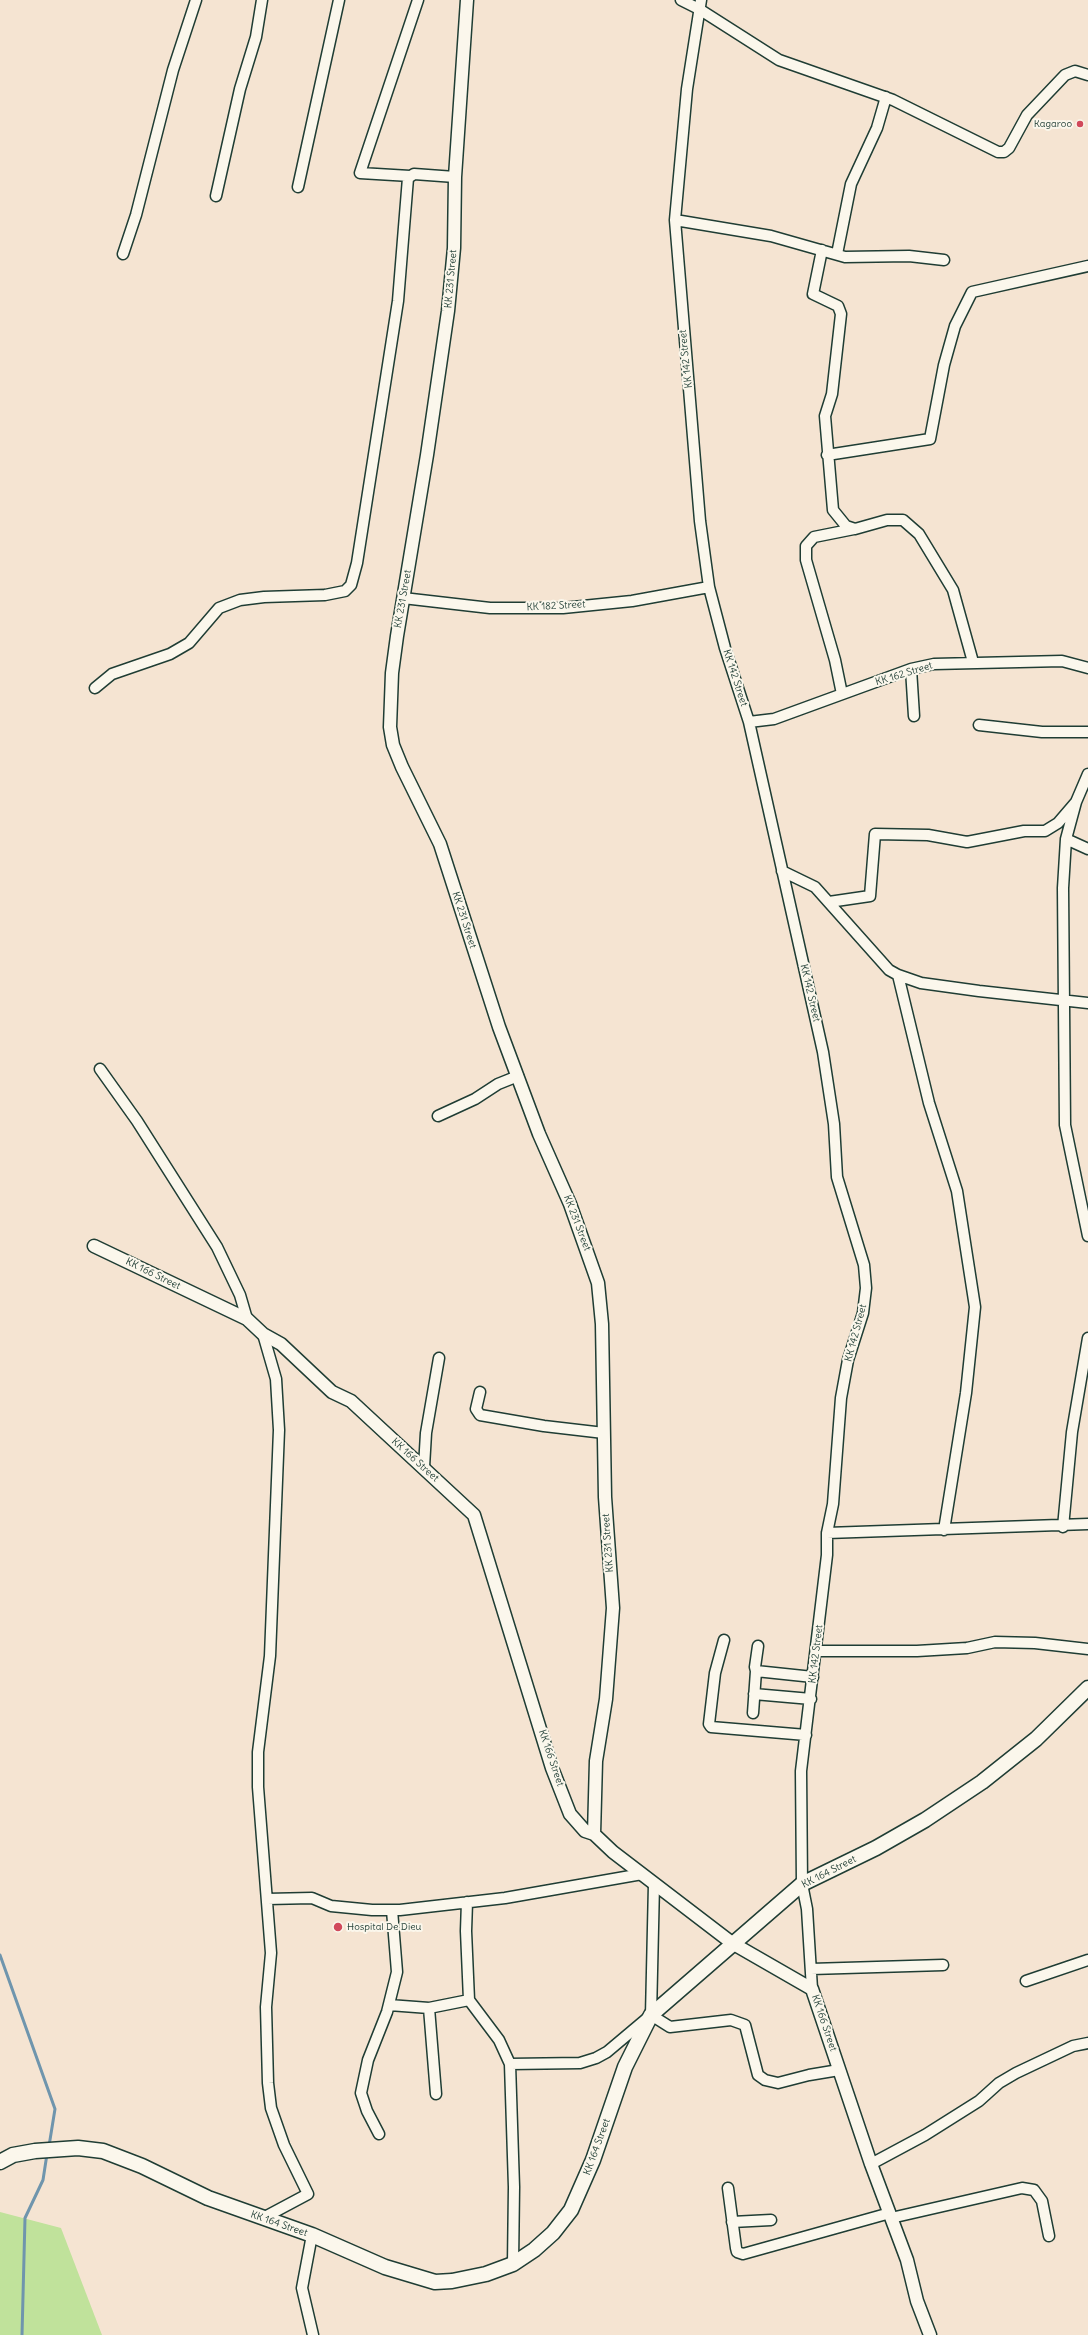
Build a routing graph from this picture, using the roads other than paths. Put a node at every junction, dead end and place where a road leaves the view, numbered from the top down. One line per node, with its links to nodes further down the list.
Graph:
1 (196, 0): 16 (street)
2 (262, 0): 13 (street)
3 (339, 0): 12 (street)
4 (418, 0): 10 (street)
5 (466, 0): 11 (street, KK 231 Street)
6 (681, 0): 7 (street)
7 (700, 4): 9 (street); 14 (street, KK 142 Street)
8 (1088, 75): 9 (street)
9 (886, 97): 17 (street)
10 (410, 176): 11 (street); 27 (street)
11 (455, 177): 23 (street, KK 231 Street)
12 (298, 188)
13 (216, 196)
14 (675, 220): 15 (street); 22 (street, KK 142 Street)
15 (822, 250): 17 (street); 20 (street)
16 (123, 254)
17 (837, 254): 18 (street)
18 (944, 260)
19 (1088, 266): 20 (street)
20 (827, 455): 21 (street)
21 (855, 529): 24 (street); 28 (street)
22 (709, 587): 23 (street, KK 182 Street); 30 (street, KK 142 Street)
23 (403, 598): 44 (street, KK 231 Street)
24 (973, 662): 25 (street, KK 162 Street); 26 (street, KK 162 Street)
25 (1088, 668)
26 (911, 669): 28 (street, KK 162 Street); 29 (street)
27 (95, 688)
28 (842, 694): 30 (street, KK 162 Street)
29 (914, 716)
30 (749, 722): 38 (street, KK 142 Street)
31 (979, 725): 32 (street)
32 (1088, 732)
33 (1088, 774): 34 (street)
34 (1084, 792): 35 (street)
35 (1076, 802): 36 (street); 39 (street)
36 (1066, 839): 37 (street); 41 (street)
37 (1088, 849)
38 (782, 871): 39 (street); 58 (street, KK 142 Street)
39 (829, 902): 40 (street)
40 (898, 975): 41 (street); 57 (street)
41 (1063, 1000): 42 (street); 46 (street)
42 (1088, 1003)
43 (100, 1069): 48 (street)
44 (518, 1076): 45 (street); 53 (street, KK 231 Street)
45 (438, 1116)
46 (1088, 1236)
47 (94, 1246): 48 (street, KK 166 Street)
48 (247, 1319): 49 (street, KK 166 Street)
49 (263, 1334): 54 (street, KK 166 Street); 74 (street)
50 (1088, 1338): 56 (street)
51 (440, 1358): 54 (street)
52 (480, 1392): 53 (street)
53 (604, 1433): 70 (street, KK 231 Street)
54 (424, 1468): 70 (street, KK 166 Street)
55 (1088, 1524): 56 (street)
56 (1063, 1526): 57 (street)
57 (944, 1530): 58 (street)
58 (827, 1533): 62 (street, KK 142 Street)
59 (724, 1640): 69 (street)
60 (758, 1646): 63 (street)
61 (1088, 1649): 62 (street)
62 (817, 1651): 64 (street, KK 142 Street)
63 (756, 1671): 64 (street); 66 (street)
64 (814, 1676): 67 (street, KK 142 Street)
65 (1088, 1688): 73 (main road, KK 164 Street)
66 (754, 1694): 67 (street); 68 (street)
67 (811, 1699): 69 (street, KK 142 Street)
68 (753, 1713)
69 (806, 1735): 73 (street, KK 142 Street)
70 (594, 1834): 71 (street, KK 166 Street)
71 (642, 1874): 72 (street, KK 166 Street); 75 (street)
72 (654, 1884): 77 (street, KK 166 Street); 86 (street)
73 (802, 1884): 77 (main road, KK 164 Street); 80 (street, KK 142 Street)
74 (267, 1899): 76 (street); 96 (street)
75 (467, 1902): 76 (street); 83 (street)
76 (392, 1910): 84 (street)
77 (732, 1943): 82 (street, KK 166 Street); 86 (main road, KK 164 Street)
78 (1088, 1960): 81 (street)
79 (943, 1965): 80 (street)
80 (811, 1969): 82 (street, KK 142 Street)
81 (1026, 1981)
82 (812, 1989): 89 (street, KK 166 Street)
83 (469, 2000): 85 (street); 88 (street)
84 (389, 2005): 85 (street); 91 (street)
85 (429, 2008): 90 (street)
86 (651, 2015): 88 (street); 89 (street); 101 (main road, KK 164 Street)
87 (1088, 2043): 93 (street)
88 (510, 2064): 101 (street)
89 (839, 2070): 93 (street, KK 166 Street)
90 (436, 2094)
91 (379, 2134)
92 (0, 2162): 96 (main road, KK 164 Street)
93 (871, 2164): 95 (street, KK 166 Street)
94 (728, 2188): 98 (street)
95 (891, 2216): 98 (street); 100 (street); 103 (street, KK 166 Street)
96 (263, 2218): 99 (main road, KK 164 Street)
97 (771, 2220): 98 (street)
98 (732, 2222)
99 (312, 2235): 101 (main road, KK 164 Street); 102 (street)
100 (1049, 2236)
101 (513, 2264)
102 (313, 2335)
103 (930, 2335)

